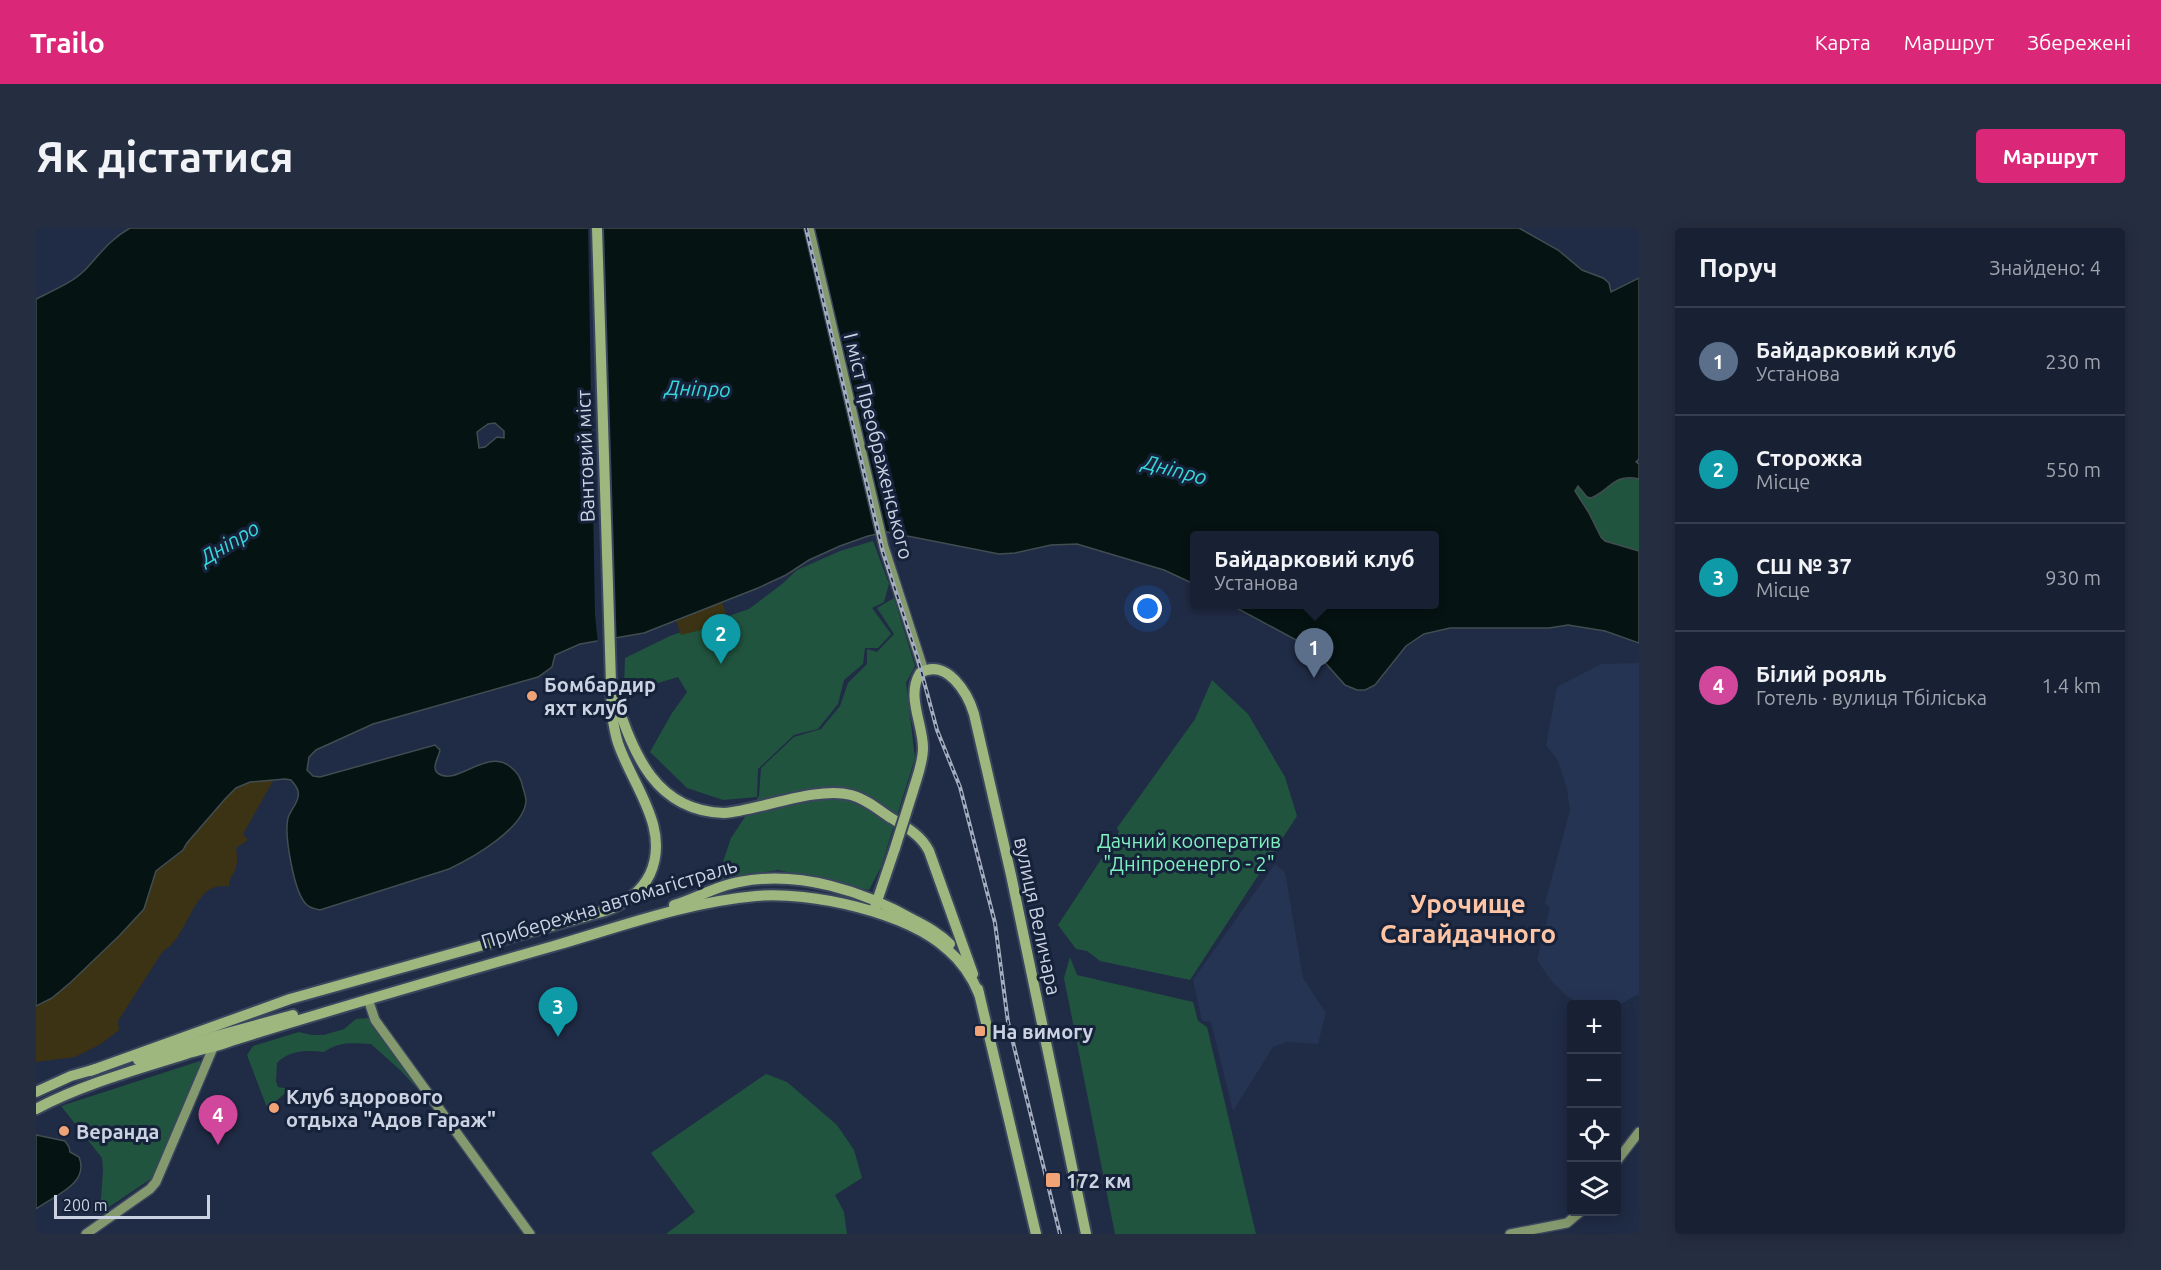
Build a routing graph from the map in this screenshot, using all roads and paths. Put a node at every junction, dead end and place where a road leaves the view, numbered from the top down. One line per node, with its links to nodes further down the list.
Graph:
1 (597, 228): 4 (main road, Вантовий міст)
2 (809, 228): 3 (street, I міст Преображенського)
3 (923, 668): 5 (main road, bridge); 19 (main road, вулиця Величара)
4 (610, 683): 6 (main road); 10 (main road, Вантовий міст)
5 (874, 906): 6 (main road); 7 (main road, Прибережна автомагістраль); 7 (main road, Прибережна автомагістраль)
6 (980, 994): 18 (main road)
7 (368, 999): 8 (main road, Прибережна автомагістраль); 9 (main road, Прибережна автомагістраль); 17 (street)
8 (216, 1036): 9 (main road); 10 (main road, Прибережна автомагістраль)
9 (213, 1048): 12 (main road, Прибережна автомагістраль); 16 (street)
10 (90, 1071): 11 (main road, Прибережна автомагістраль)
11 (36, 1092)
12 (37, 1107)
13 (1639, 1132): 14 (street)
14 (1621, 1157)
15 (1575, 1216): 20 (street)
16 (86, 1234)
17 (530, 1234)
18 (1036, 1234)
19 (1086, 1234)
20 (1510, 1234)

